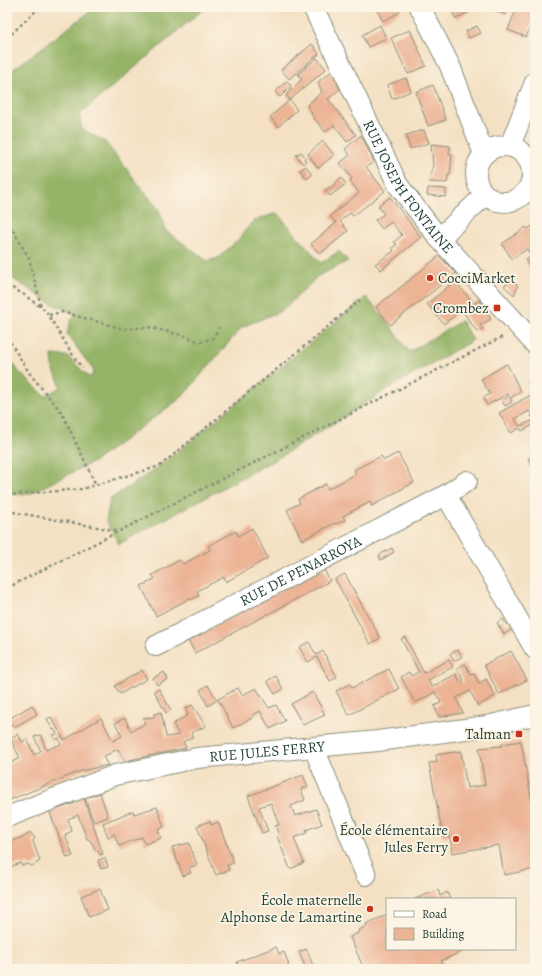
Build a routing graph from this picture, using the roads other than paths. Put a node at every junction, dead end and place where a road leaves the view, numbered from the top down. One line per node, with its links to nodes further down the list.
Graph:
1 (313, 7): 8 (street, RUE JOSEPH FONTAINE)
2 (420, 7): 5 (street)
3 (535, 82): 4 (street)
4 (510, 146): 5 (street); 6 (street)
5 (484, 154): 7 (street)
6 (534, 171): 7 (street)
7 (485, 195): 8 (street)
8 (438, 237): 9 (street, RUE JOSEPH FONTAINE)
9 (535, 344)
10 (467, 481): 11 (street, RUE DE PENARROYA)
11 (446, 495): 12 (street, RUE DE PENARROYA); 13 (street)
12 (156, 646)
13 (535, 649)
14 (535, 715): 15 (street, RUE JULES FERRY)
15 (314, 748): 16 (street, RUE JULES FERRY); 17 (street)
16 (7, 817)
17 (366, 875)

